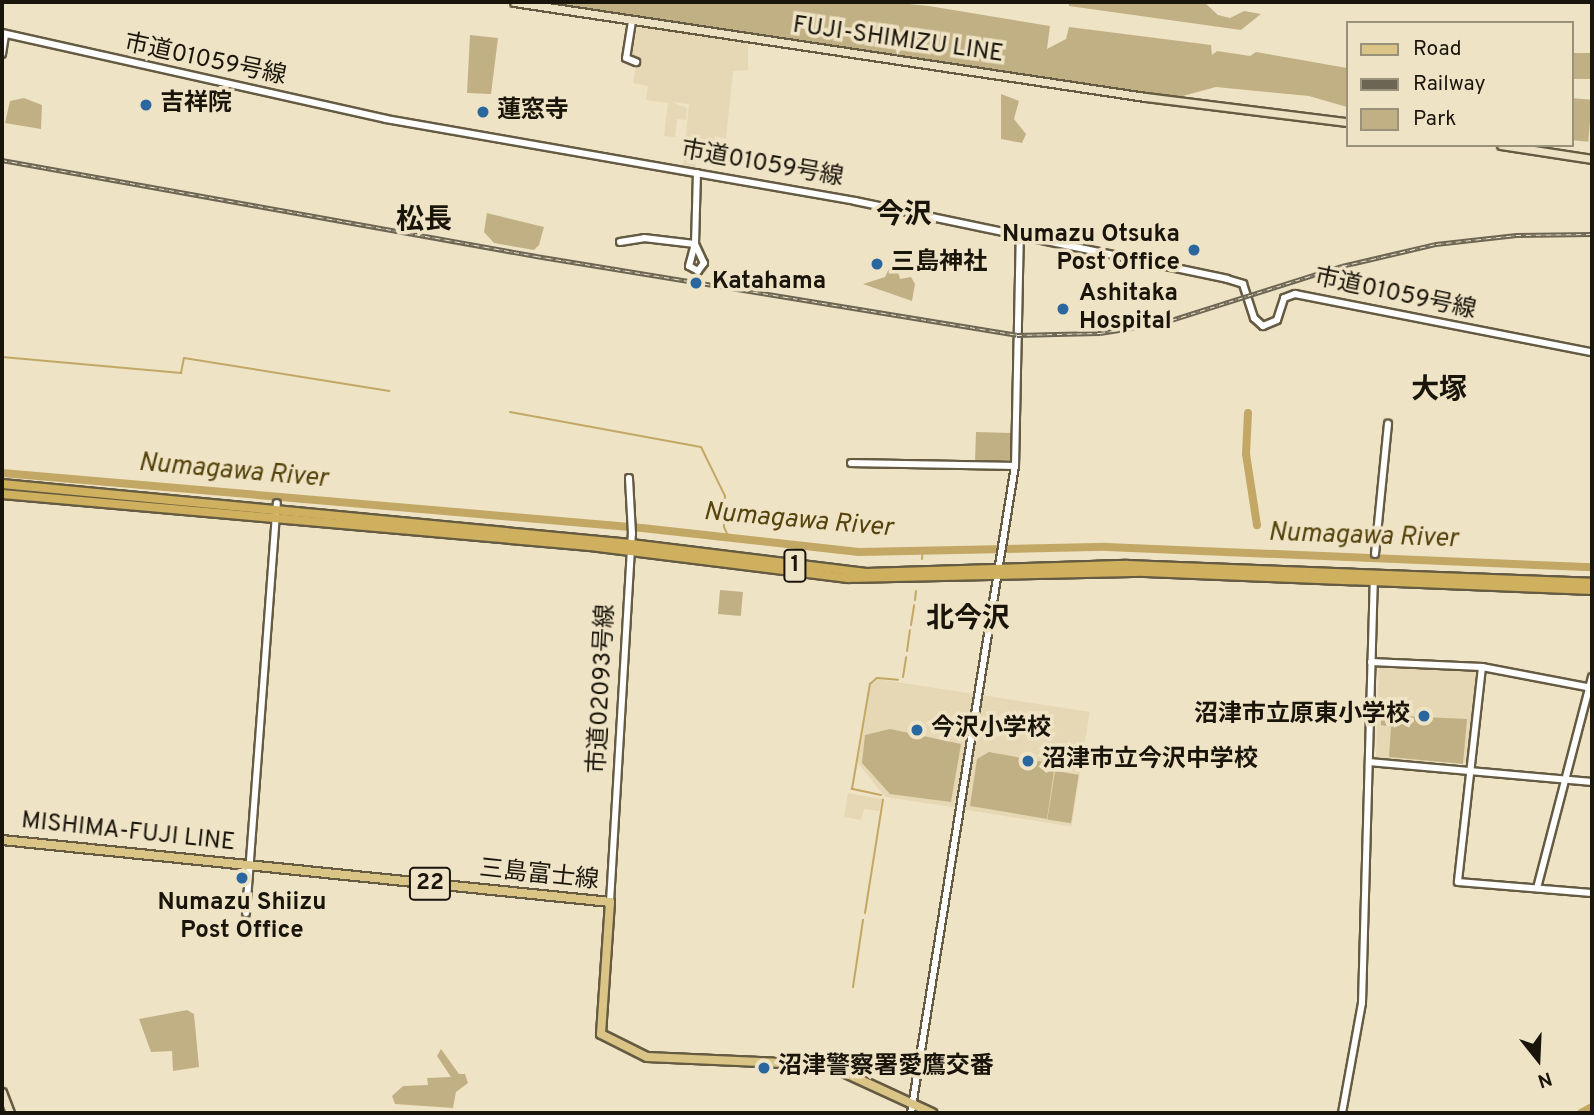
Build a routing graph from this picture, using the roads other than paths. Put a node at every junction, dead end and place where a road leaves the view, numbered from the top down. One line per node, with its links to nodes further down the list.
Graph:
1 (514, 2): 2 (main road, FUJI-SHIMIZU LINE)
2 (632, 20): 5 (street); 6 (main road, FUJI-SHIMIZU LINE)
3 (3, 34): 4 (street); 9 (street, 市道01059号線)
4 (2, 54)
5 (636, 62)
6 (1346, 122)
7 (1514, 147): 8 (main road)
8 (1592, 159)
9 (697, 173): 10 (street, 市道01059号線); 11 (street)
10 (1020, 235): 12 (street, 市道01059号線); 15 (street)
11 (620, 242)
12 (1592, 352)
13 (1388, 424): 21 (street)
14 (851, 463): 15 (street)
15 (1015, 466): 22 (street)
16 (629, 478): 20 (street, 市道02093号線)
17 (2, 484): 19 (highway, 1)
18 (2, 494): 19 (highway, 1)
19 (277, 510): 20 (highway, 1); 35 (street)
20 (631, 543): 22 (highway, 1); 38 (street, 市道02093号線)
21 (1375, 554)
22 (999, 571): 23 (highway, 1); 24 (highway, 1); 41 (street)
23 (1374, 581): 25 (highway, 1); 26 (street)
24 (1592, 583)
25 (1592, 590)
26 (1371, 662): 27 (street); 30 (street)
27 (1482, 667): 29 (street); 31 (street)
28 (1592, 677): 29 (street)
29 (1591, 688): 32 (street)
30 (1369, 762): 31 (street); 45 (street)
31 (1472, 771): 32 (street); 36 (street)
32 (1566, 779): 33 (street); 36 (street)
33 (1592, 782)
34 (2, 840): 35 (main road, MISHIMA-FUJI LINE / 22)
35 (250, 864): 38 (main road, 三島富士線 / 22); 39 (street)
36 (1537, 888): 37 (street)
37 (1592, 893)
38 (610, 902): 41 (main road, 三島富士線)
39 (246, 913)
40 (2, 1092): 42 (main road)
41 (913, 1101): 43 (street); 44 (main road)
42 (9, 1113)
43 (911, 1113)
44 (932, 1113)
45 (1342, 1113)

